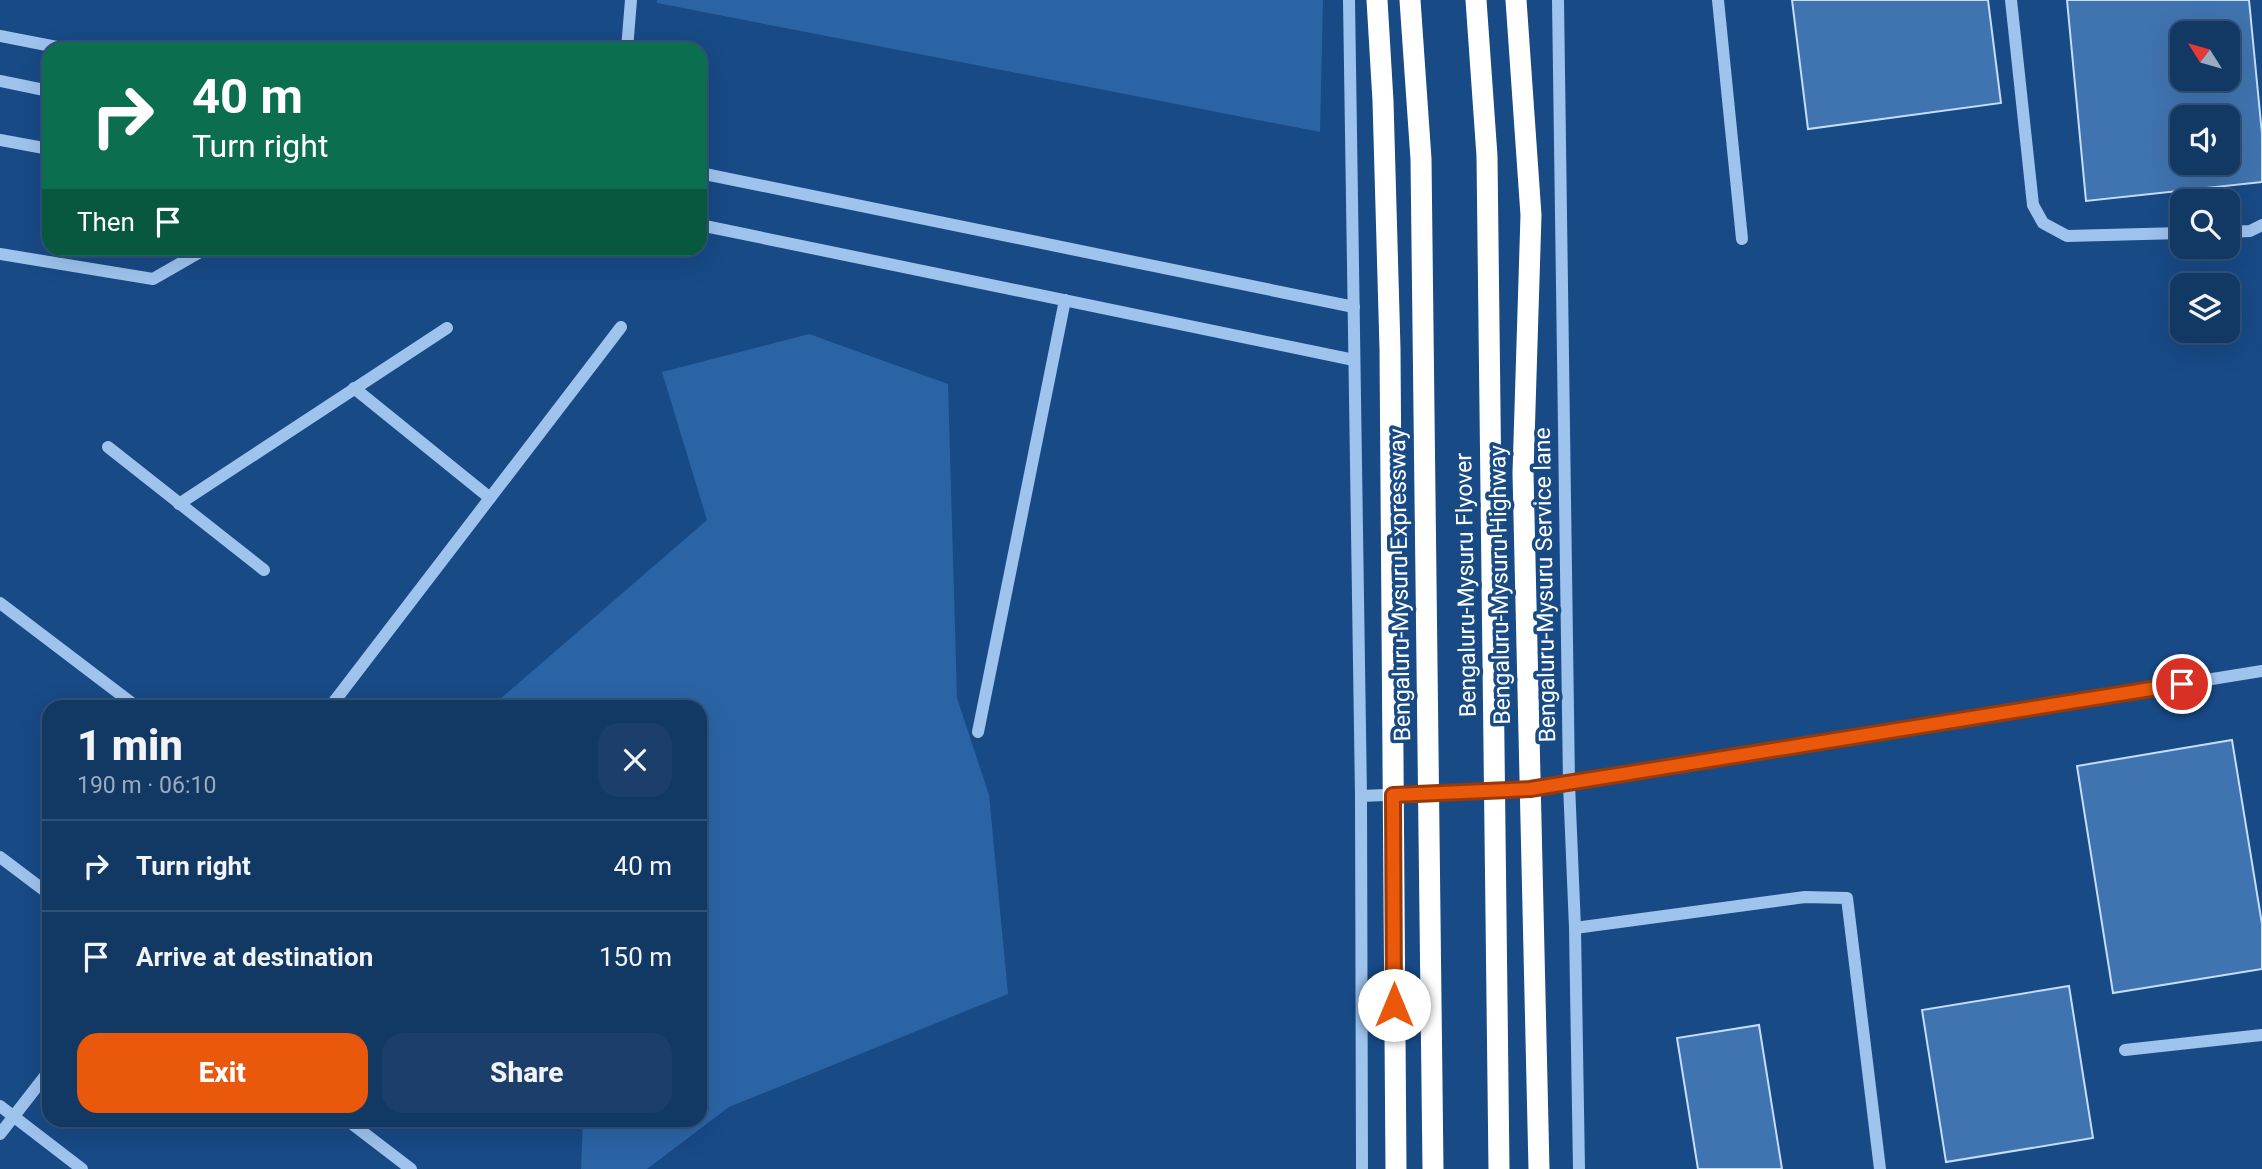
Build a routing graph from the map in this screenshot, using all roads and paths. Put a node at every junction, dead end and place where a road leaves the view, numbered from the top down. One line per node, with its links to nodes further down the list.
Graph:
1 (631, 0): 11 (street)
2 (1349, 0): 26 (street, Bengaluru-Mysuru Expressway)
3 (1377, 0): 42 (highway, Bengaluru-Mysuru Expressway)
4 (1410, 0): 58 (highway, Bengaluru-Mysuru Expressway, bridge)
5 (1476, 0): 59 (highway, Bengaluru-Mysuru Flyover, bridge)
6 (1516, 0): 41 (highway, Bengaluru-Mysuru Highway)
7 (1558, 0): 40 (street, Bengaluru-Mysuru Service lane)
8 (1718, 0): 22 (street)
9 (2011, 0): 21 (street)
10 (0, 36): 12 (street)
11 (628, 42)
12 (42, 44)
13 (0, 81): 14 (street)
14 (42, 90)
15 (0, 140): 16 (street)
16 (42, 148)
17 (707, 174): 26 (street)
18 (2262, 225): 20 (street)
19 (707, 226): 25 (street)
20 (2240, 232)
21 (2170, 233)
22 (1742, 239)
23 (0, 254): 24 (street)
24 (193, 256)
25 (1065, 300): 29 (street); 39 (street)
26 (1354, 307): 29 (street, Bengaluru-Mysuru Expressway)
27 (621, 327): 32 (street)
28 (447, 328): 30 (street)
29 (1354, 360): 43 (street, Bengaluru-Mysuru Expressway)
30 (354, 388): 32 (street); 33 (street)
31 (108, 447): 33 (street)
32 (490, 498): 38 (street)
33 (179, 504): 34 (street)
34 (264, 570)
35 (0, 603): 37 (street)
36 (2262, 671): 40 (street)
37 (128, 700)
38 (335, 700)
39 (978, 732)
40 (1569, 784): 41 (street); 46 (street, Bengaluru-Mysuru Service lane)
41 (1530, 789): 42 (street); 60 (highway, Bengaluru-Mysuru Highway)
42 (1393, 795): 43 (street); 57 (highway, Bengaluru-Mysuru Expressway)
43 (1361, 796): 56 (street, Bengaluru-Mysuru Expressway)
44 (0, 857): 45 (street)
45 (42, 889)
46 (1575, 928): 61 (street, Bengaluru-Mysuru Service lane); 62 (street)
47 (2262, 1035): 48 (street)
48 (2125, 1050)
49 (42, 1080): 51 (street)
50 (0, 1106): 51 (street)
51 (14, 1116): 53 (street); 54 (street)
52 (356, 1127): 55 (street)
53 (0, 1134)
54 (82, 1169)
55 (411, 1169)
56 (1362, 1169)
57 (1396, 1169)
58 (1433, 1169)
59 (1499, 1169)
60 (1539, 1169)
61 (1579, 1169)
62 (1880, 1169)

